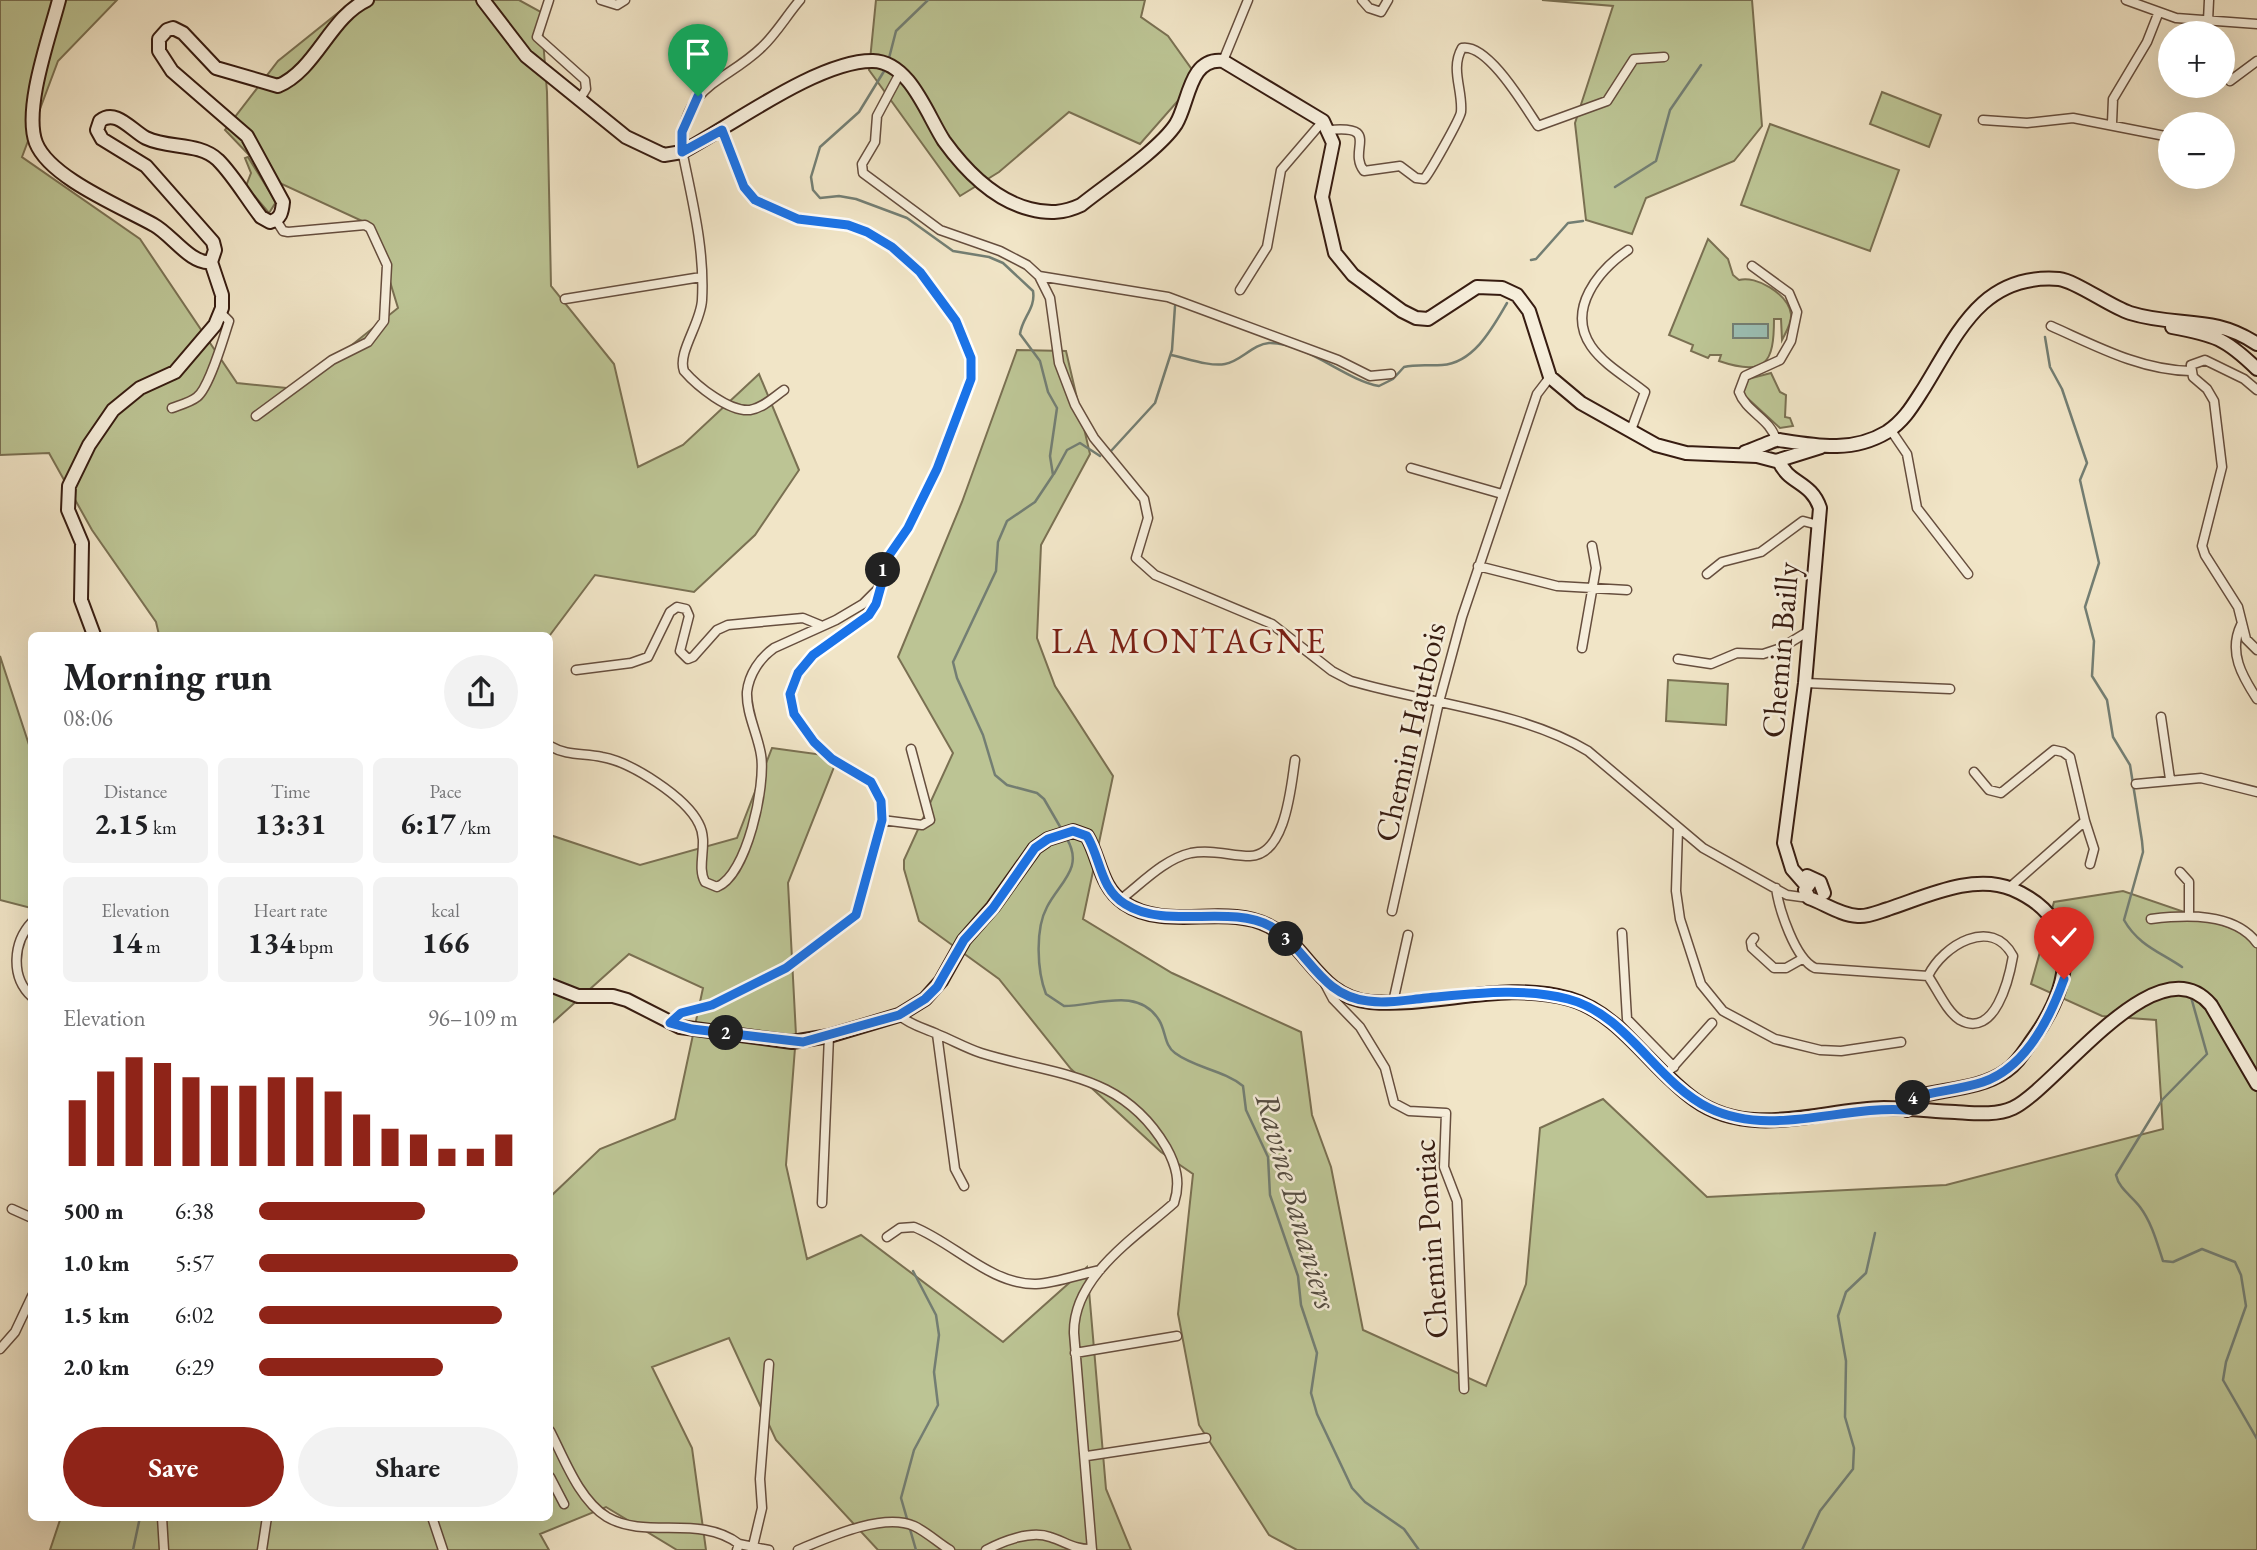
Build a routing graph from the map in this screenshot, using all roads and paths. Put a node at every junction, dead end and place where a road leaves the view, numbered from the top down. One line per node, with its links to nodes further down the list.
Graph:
1 (59, 0): 31 (main road)
2 (366, 0): 29 (main road)
3 (483, 0): 22 (main road)
4 (550, 0): 22 (street)
5 (601, 0): 6 (street)
6 (625, 0)
7 (800, 0): 28 (street)
8 (1248, 0): 18 (street)
9 (1362, 0): 10 (street)
10 (1388, 0)
11 (2126, 0): 13 (street)
12 (2209, 0): 14 (street)
13 (2158, 14): 14 (street); 24 (street)
14 (2208, 21)
15 (2235, 23): 16 (street)
16 (2257, 24)
17 (1664, 57): 25 (street)
18 (1223, 61): 20 (main road); 25 (main road)
19 (2257, 61): 21 (street)
20 (897, 71): 26 (main road); 33 (street)
21 (2235, 77)
22 (580, 99): 28 (main road)
23 (1983, 120): 24 (street)
24 (2112, 123): 27 (street)
25 (1326, 126): 35 (street); 44 (main road)
26 (722, 130): 28 (main road); 59 (street)
27 (2158, 134)
28 (682, 152): 34 (street)
29 (276, 220): 31 (main road); 48 (street)
30 (1628, 250): 50 (street)
31 (211, 262): 37 (main road)
32 (1752, 266): 51 (street)
33 (1038, 276): 43 (street); 73 (street)
34 (701, 277): 36 (street); 45 (street)
35 (1240, 290)
36 (565, 299)
37 (221, 313): 47 (street); 65 (main road)
38 (2157, 319): 40 (main road); 41 (main road); 49 (main road)
39 (2050, 326): 42 (street)
40 (2257, 344)
41 (2257, 369)
42 (2190, 371): 46 (street); 62 (street)
43 (1391, 374)
44 (1550, 377): 50 (main road); 53 (street, Chemin Hautbois)
45 (784, 390)
46 (2257, 390)
47 (172, 408)
48 (256, 416)
49 (1890, 429): 51 (main road); 58 (street)
50 (1630, 430): 51 (main road)
51 (1777, 451): 54 (main road, Chemin Bailly)
52 (1411, 468): 53 (street)
53 (1502, 494): 56 (street, Chemin Hautbois)
54 (1818, 525): 57 (street); 64 (main road, Chemin Bailly)
55 (1592, 546): 60 (street)
56 (1478, 565): 60 (street); 73 (street, Chemin Hautbois)
57 (1707, 574)
58 (1968, 574)
59 (880, 587): 63 (street); 82 (street)
60 (1592, 589): 61 (street); 66 (street)
61 (1627, 590)
62 (2241, 624): 67 (street); 72 (street)
63 (820, 625): 69 (street); 75 (street)
64 (1809, 631): 68 (street); 70 (main road, Chemin Bailly)
65 (93, 632)
66 (1582, 648)
67 (2257, 650)
68 (1678, 659)
69 (576, 670)
70 (1805, 683): 71 (street); 89 (main road, Chemin Bailly)
71 (1950, 689)
72 (2257, 699)
73 (1439, 702): 84 (street); 91 (street, Chemin Hautbois)
74 (2161, 718): 79 (street)
75 (553, 747)
76 (911, 749): 82 (street)
77 (1295, 760): 90 (street)
78 (1974, 772): 83 (street)
79 (2170, 779): 80 (street); 81 (street)
80 (2136, 784)
81 (2257, 792)
82 (882, 820): 107 (street)
83 (2085, 821): 85 (street); 88 (street)
84 (1678, 829): 87 (street); 111 (street)
85 (2091, 864)
86 (2180, 872): 92 (street)
87 (1776, 888): 89 (street); 100 (street)
88 (2010, 888): 89 (main road, Chemin Bailly); 114 (main road)
89 (1812, 891)
90 (1120, 900): 102 (main road); 106 (main road)
91 (1392, 911)
92 (2189, 915): 93 (street); 96 (street)
93 (2151, 919)
94 (28, 928): 104 (street)
95 (1622, 933): 112 (street)
96 (2254, 934): 99 (street)
97 (1408, 935): 105 (street)
98 (1754, 938): 100 (street)
99 (2257, 943)
100 (1802, 959): 101 (street)
101 (1928, 976): 101 (street)
102 (1325, 984): 105 (main road); 126 (street, Chemin Pontiac)
103 (553, 986): 107 (main road)
104 (28, 993)
105 (1393, 1002): 112 (main road)
106 (899, 1015): 109 (street); 110 (main road)
107 (670, 1023): 110 (main road)
108 (1712, 1023): 112 (street)
109 (937, 1034): 115 (street); 120 (street)
110 (829, 1037): 116 (street)
111 (1901, 1042)
112 (1670, 1071): 114 (main road)
113 (2257, 1084): 114 (main road)
114 (1907, 1110)
115 (964, 1186)
116 (822, 1203)
117 (12, 1209): 118 (street)
118 (28, 1216)
119 (887, 1237): 120 (street)
120 (1100, 1270): 124 (street)
121 (28, 1304): 123 (street)
122 (1177, 1336): 124 (street)
123 (0, 1349)
124 (1075, 1353): 129 (street)
125 (769, 1364): 135 (street)
126 (1464, 1389)
127 (553, 1437): 136 (street)
128 (1206, 1438): 129 (street)
129 (1087, 1456): 137 (street)
130 (553, 1483): 131 (street)
131 (564, 1504)
132 (162, 1521): 138 (street)
133 (266, 1521): 139 (street)
134 (433, 1521): 140 (street)
135 (753, 1546): 136 (street); 141 (street)
136 (738, 1547)
137 (1092, 1549): 144 (street)
138 (164, 1550)
139 (262, 1550)
140 (443, 1550)
141 (769, 1550)
142 (798, 1550): 143 (street)
143 (950, 1550)
144 (986, 1550)

